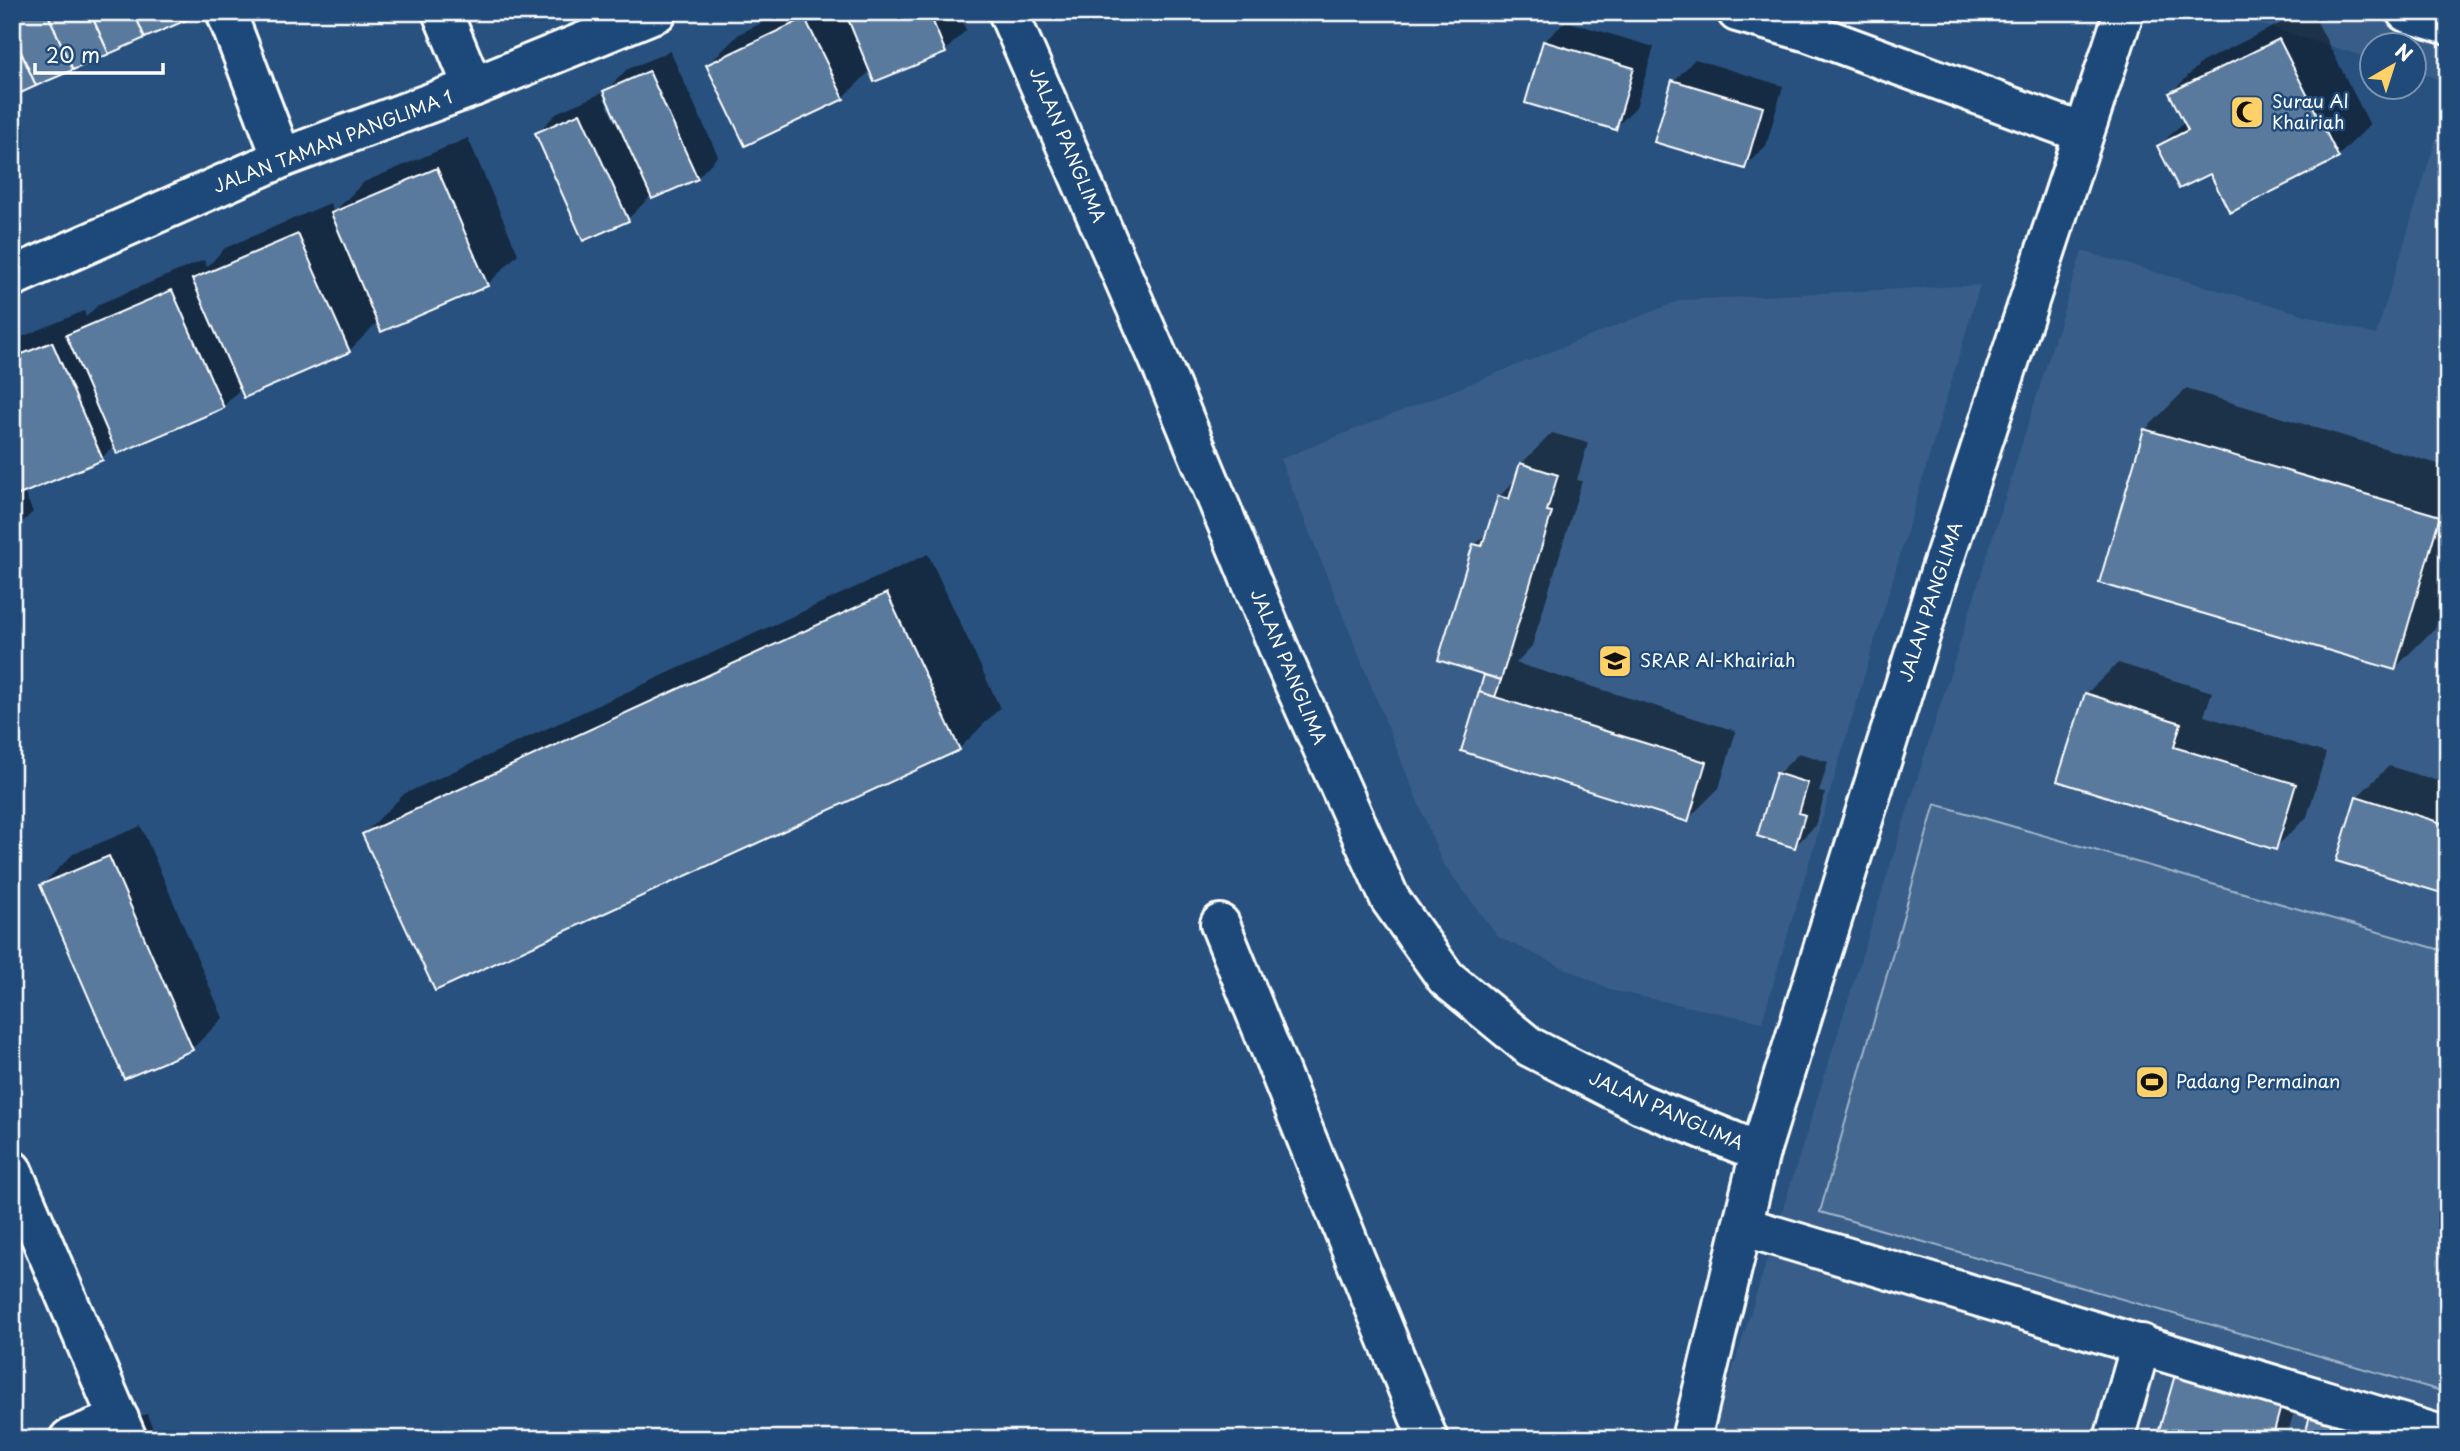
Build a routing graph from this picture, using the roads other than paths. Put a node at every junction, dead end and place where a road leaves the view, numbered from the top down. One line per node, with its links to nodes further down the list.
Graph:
1 (226, 12): 11 (street)
2 (442, 12): 9 (street)
3 (657, 12): 9 (street, JALAN TAMAN PANGLIMA 1)
4 (1008, 12): 14 (street, JALAN PANGLIMA)
5 (1737, 12): 10 (street)
6 (2123, 12): 10 (street, JALAN PANGLIMA)
7 (2406, 12): 8 (street)
8 (2448, 24)
9 (473, 87): 11 (street, JALAN TAMAN PANGLIMA 1)
10 (2083, 133): 14 (street, JALAN PANGLIMA)
11 (282, 158): 12 (street, JALAN TAMAN PANGLIMA 1)
12 (12, 277)
13 (1220, 924): 21 (street)
14 (1760, 1152): 16 (street, JALAN PANGLIMA)
15 (12, 1170): 18 (street)
16 (1742, 1226): 17 (street); 22 (street, JALAN PANGLIMA)
17 (2141, 1344): 19 (street); 23 (street)
18 (123, 1429): 20 (street)
19 (2448, 1437)
20 (69, 1439)
21 (1428, 1439)
22 (1691, 1439)
23 (2114, 1439)

